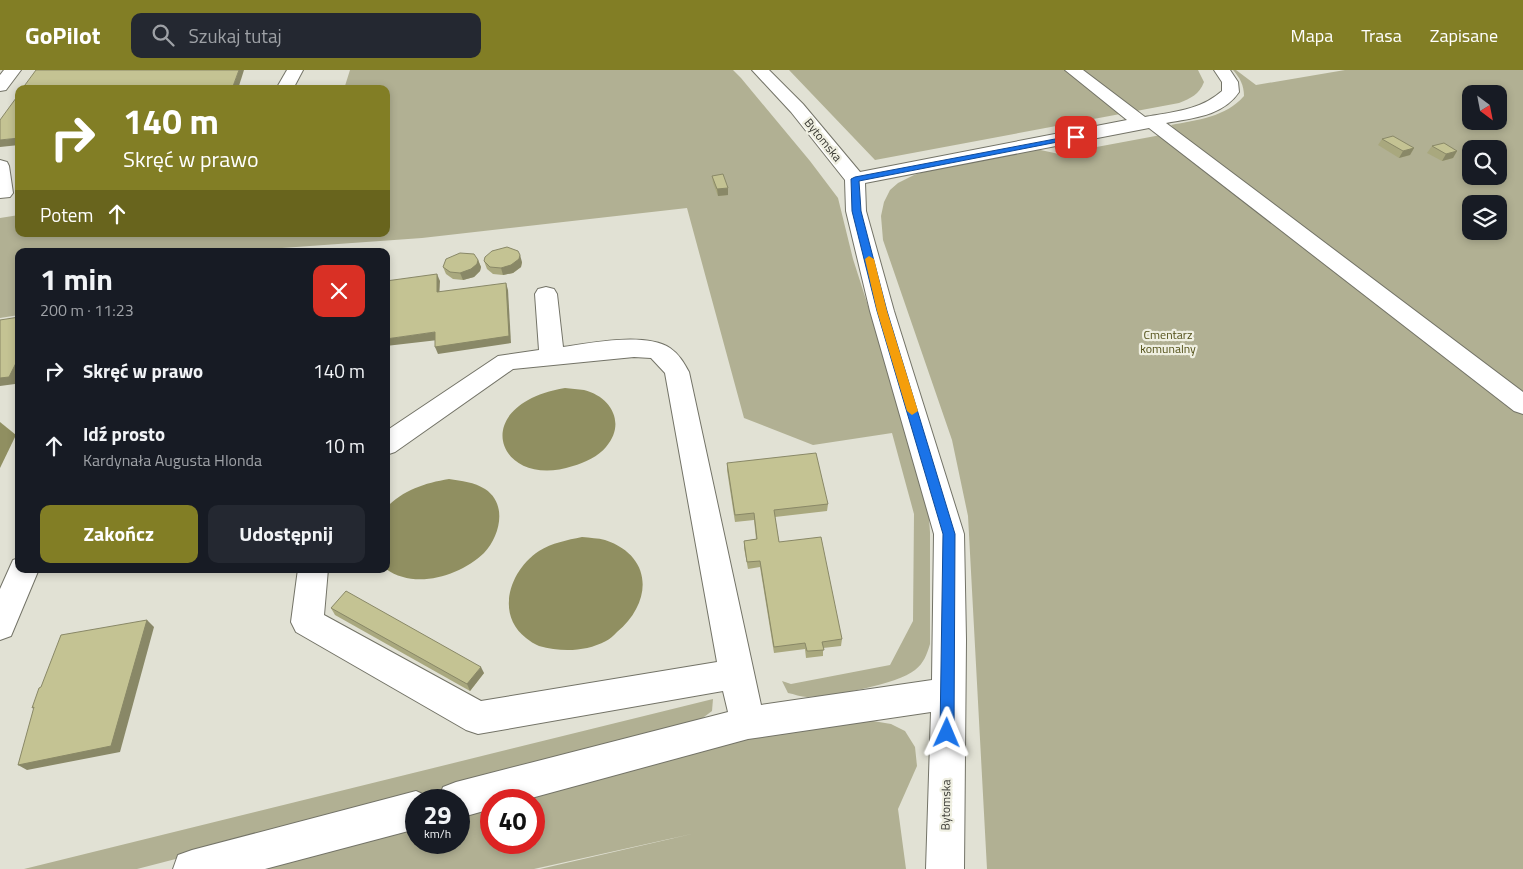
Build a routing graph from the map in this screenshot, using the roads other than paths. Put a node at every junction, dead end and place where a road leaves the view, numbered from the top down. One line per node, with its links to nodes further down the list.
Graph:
1 (13, 70): 7 (street)
2 (295, 70): 6 (street)
3 (760, 70): 10 (street, Bytomska)
4 (1073, 70): 8 (street)
5 (1222, 70): 8 (street)
6 (286, 85)
7 (0, 86)
8 (1148, 123): 10 (street); 14 (street)
9 (0, 166): 11 (street)
10 (855, 179): 20 (street, Bytomska)
11 (7, 193)
12 (546, 294): 13 (street)
13 (552, 356): 15 (street); 19 (street)
14 (1523, 405)
15 (390, 442)
16 (22, 573): 18 (street)
17 (313, 573): 19 (street)
18 (0, 626)
19 (736, 674): 21 (street)
20 (948, 694): 21 (street); 25 (street, Bytomska)
21 (748, 723): 22 (street)
22 (470, 796)
23 (405, 813): 24 (street)
24 (192, 869)
25 (945, 869)

